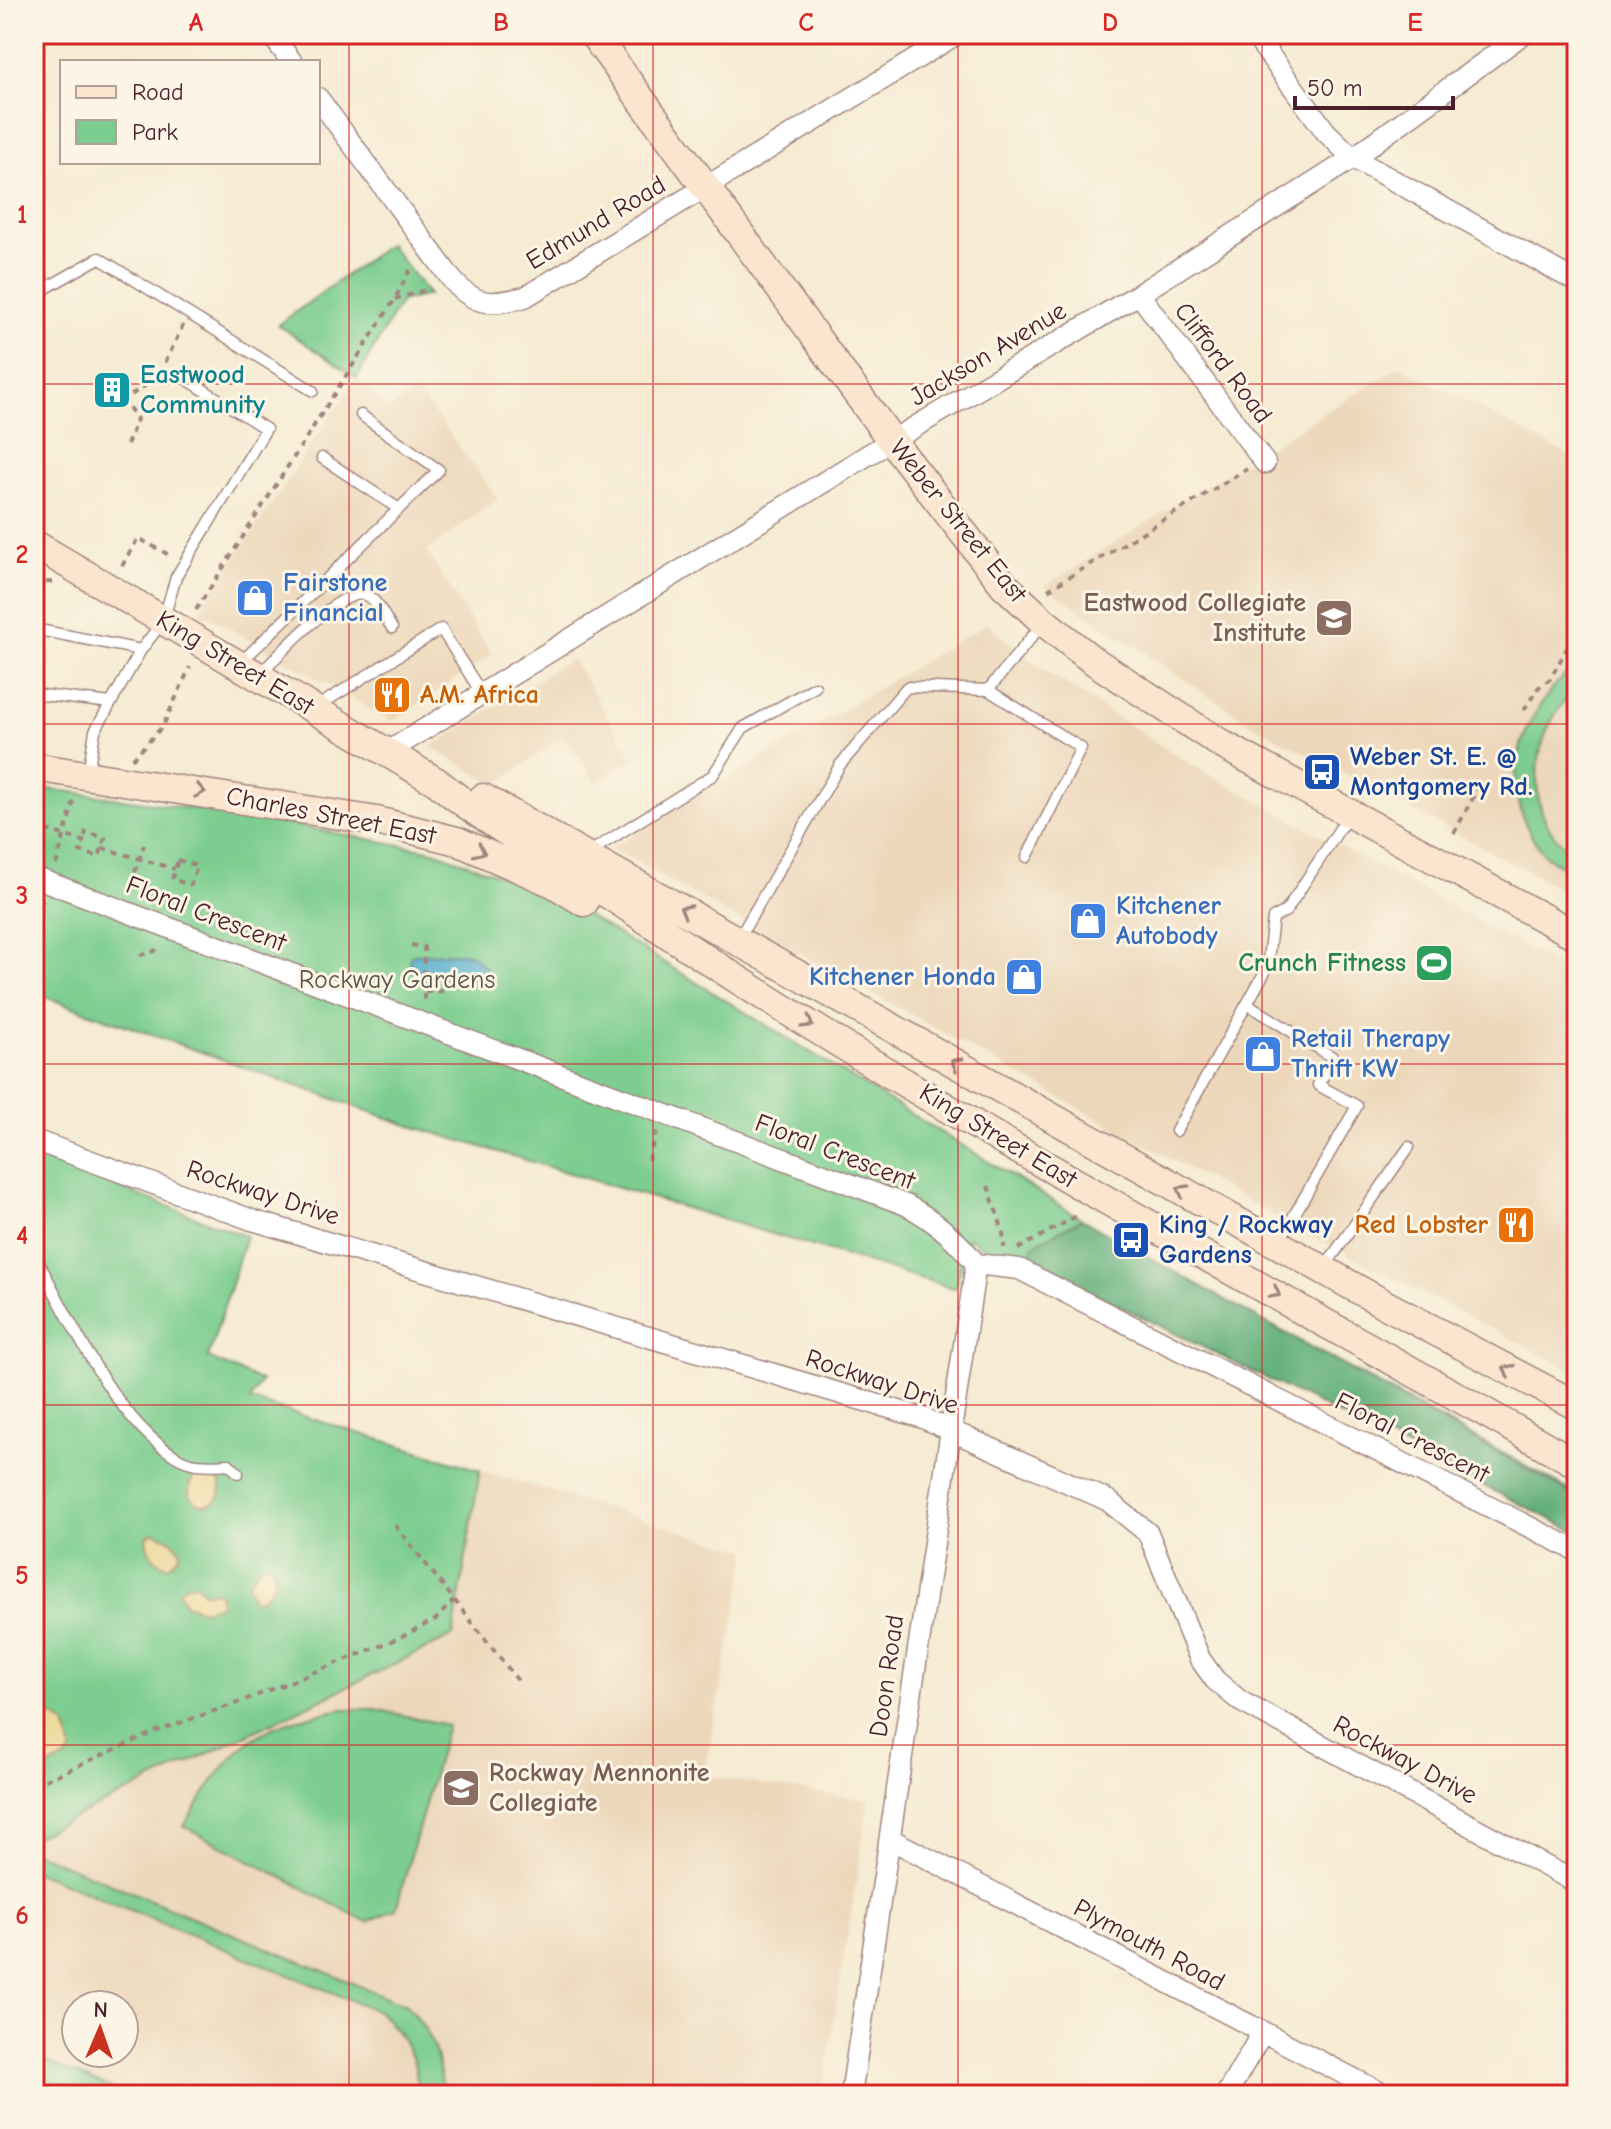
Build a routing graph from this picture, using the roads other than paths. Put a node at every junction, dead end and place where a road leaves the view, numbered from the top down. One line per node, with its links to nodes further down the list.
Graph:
1 (271, 34): 6 (street)
2 (593, 34): 9 (main road, Weber Street East)
3 (957, 34): 9 (street, Edmund Road)
4 (1254, 34): 8 (street)
5 (1523, 34): 8 (street, Jackson Avenue)
6 (290, 60)
7 (320, 101): 9 (street, Edmund Road)
8 (1353, 158): 10 (street); 11 (street, Jackson Avenue)
9 (707, 187): 18 (main road, Weber Street East)
10 (1577, 282)
11 (1139, 294): 18 (street, Jackson Avenue); 20 (street, Clifford Road)
12 (34, 295): 16 (lane)
13 (34, 345): 15 (lane)
14 (180, 375): 23 (lane)
15 (34, 380)
16 (313, 391)
17 (361, 415): 21 (lane)
18 (892, 441): 24 (main road, Weber Street East); 32 (street, Jackson Avenue)
19 (322, 458): 21 (lane)
20 (1265, 463)
21 (399, 509): 28 (lane)
22 (34, 544): 23 (main road, King Street East)
23 (163, 621): 27 (lane); 28 (main road, King Street East)
24 (1044, 622): 30 (lane); 39 (main road, Weber Street East)
25 (392, 628): 28 (lane)
26 (34, 629): 27 (lane)
27 (141, 650): 33 (lane)
28 (248, 671): 34 (main road, King Street East)
29 (815, 687): 40 (lane)
30 (988, 690): 41 (lane); 44 (lane)
31 (34, 694): 33 (lane)
32 (482, 694): 34 (lane); 35 (street, Jackson Avenue)
33 (111, 703): 37 (lane)
34 (313, 709): 35 (main road, King Street East)
35 (386, 753): 38 (main road, King Street East)
36 (34, 767): 37 (main road, Charles Street East)
37 (85, 782): 45 (main road, Charles Street East, one-way to 45)
38 (437, 782): 40 (main road, King Street East); 45 (main road, King Street East)
39 (1349, 814): 43 (main road, Weber Street East); 46 (lane)
40 (585, 854): 44 (main road, King Street East, one-way to 40)
41 (1027, 857)
42 (40, 886): 52 (street, Floral Crescent)
43 (1577, 936)
44 (738, 940): 50 (main road, King Street East, one-way to 44)
45 (741, 983): 56 (main road, King Street East, one-way to 56)
46 (1249, 1005): 47 (lane); 50 (lane)
47 (1176, 1131)
48 (34, 1140): 55 (street, Rockway Drive)
49 (1409, 1147): 53 (lane)
50 (1278, 1244): 53 (main road, King Street East)
51 (35, 1258): 57 (lane)
52 (976, 1264): 55 (street, Doon Road); 58 (street, Floral Crescent)
53 (1323, 1269): 54 (main road, King Street East, one-way to 53)
54 (1577, 1406)
55 (949, 1429): 59 (street, Doon Road); 60 (street, Rockway Drive)
56 (1577, 1464)
57 (238, 1473)
58 (1577, 1551)
59 (890, 1839): 61 (street, Plymouth Road); 62 (street, Doon Road)
60 (1577, 1883)
61 (1262, 2033): 63 (street); 64 (street, Plymouth Road)
62 (851, 2095)
63 (1226, 2095)
64 (1385, 2095)

